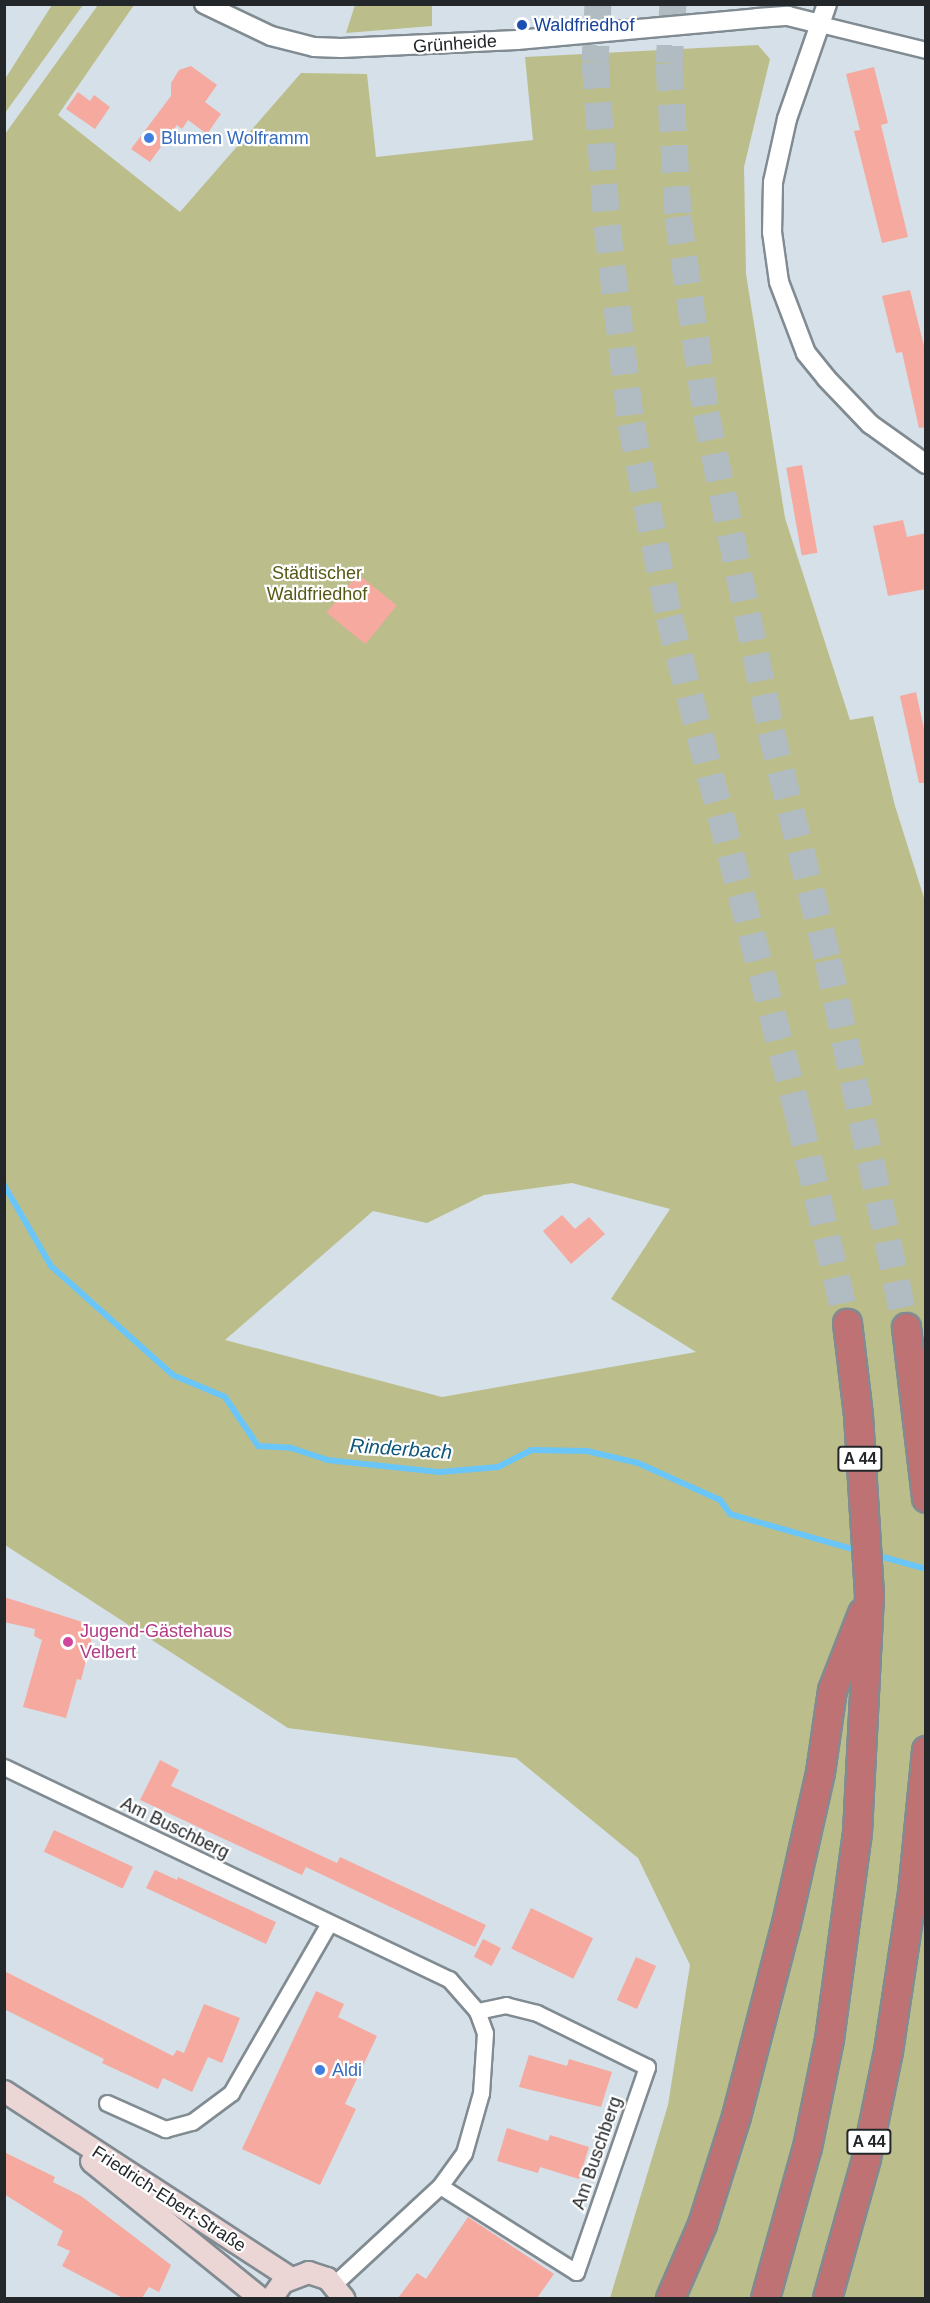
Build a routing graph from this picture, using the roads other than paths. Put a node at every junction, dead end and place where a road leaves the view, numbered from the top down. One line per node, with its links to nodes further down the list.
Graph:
1 (204, 4): 3 (street, Grünheide)
2 (827, 4): 3 (street)
3 (820, 24): 4 (street); 5 (street)
4 (926, 50)
5 (926, 464)
6 (847, 1323): 9 (highway, A 44)
7 (906, 1328): 8 (highway)
8 (926, 1498)
9 (868, 1595): 23 (highway); 24 (highway, A 44)
10 (926, 1750): 12 (highway, A 44)
11 (4, 1767): 13 (street, Am Buschberg)
12 (924, 1781): 25 (highway, A 44)
13 (329, 1923): 14 (street, Am Buschberg); 16 (street)
14 (477, 2011): 18 (street, Am Buschberg); 18 (street, Am Buschberg)
15 (4, 2091): 17 (main road, Friedrich-Ebert-Straße)
16 (107, 2103)
17 (48, 2122): 19 (main road, Friedrich-Ebert-Straße); 21 (main road, Friedrich-Ebert-Straße)
18 (440, 2186): 20 (street, Am Buschberg)
19 (289, 2277): 20 (main road); 22 (main road)
20 (339, 2291)
21 (260, 2298)
22 (271, 2298)
23 (669, 2298)
24 (765, 2298)
25 (827, 2298)

